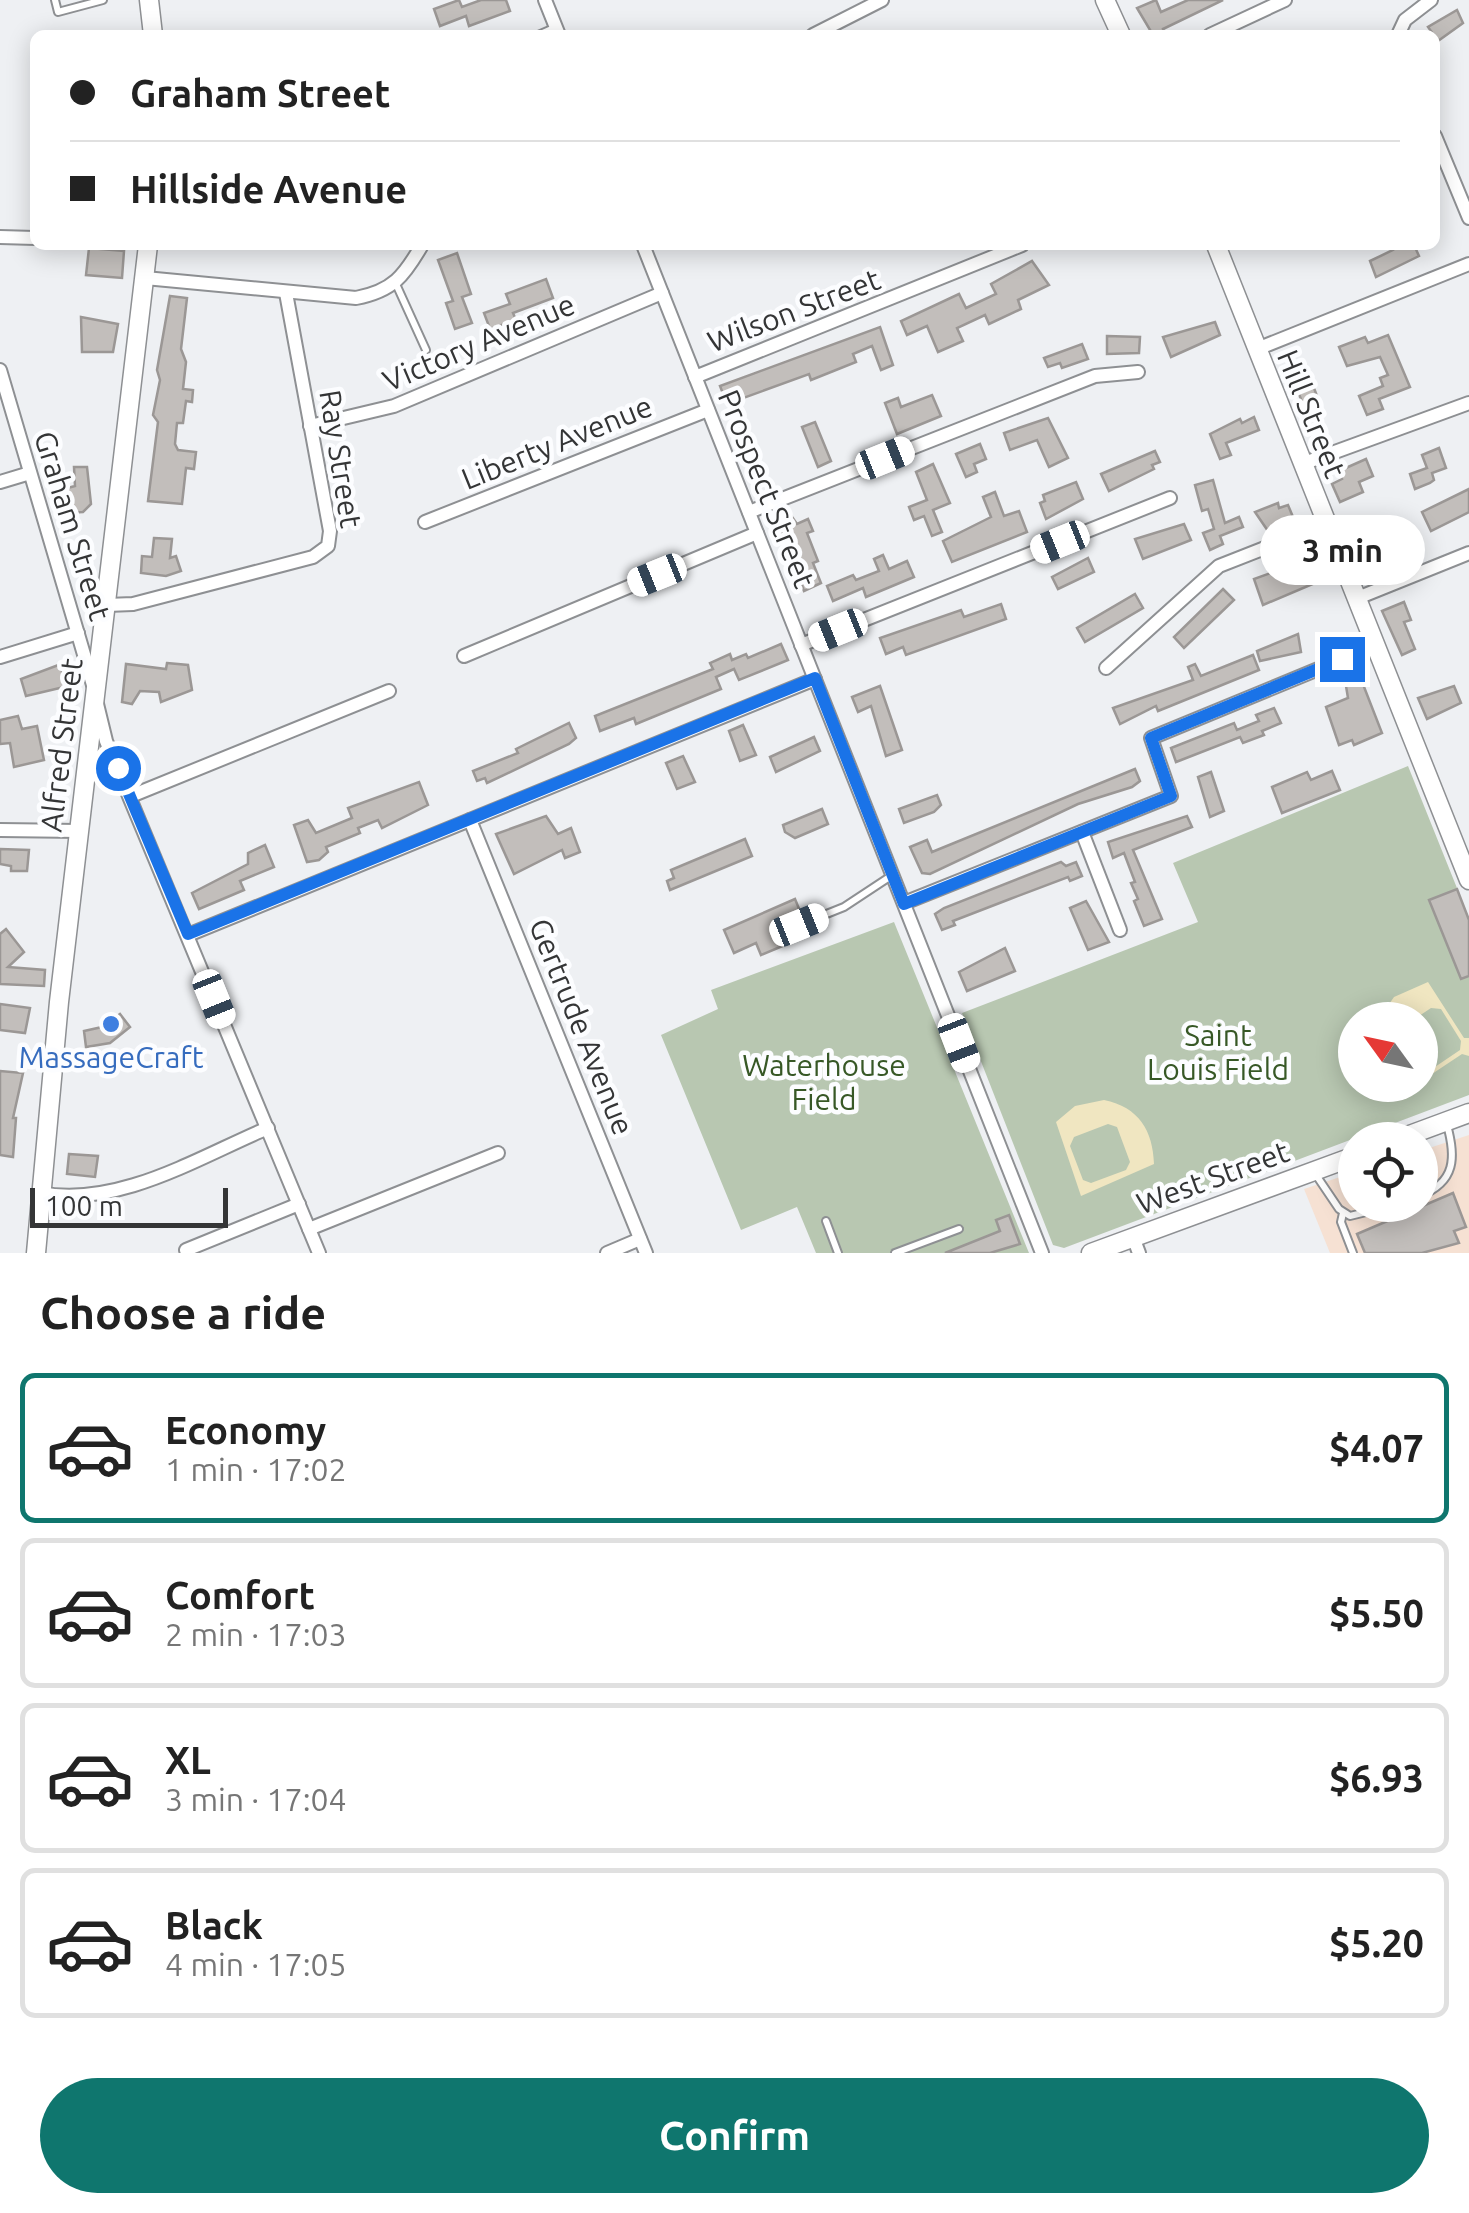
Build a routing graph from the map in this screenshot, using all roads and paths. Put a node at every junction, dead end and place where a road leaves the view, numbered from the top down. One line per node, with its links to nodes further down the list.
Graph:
1 (55, 0): 2 (lane)
2 (103, 0)
3 (149, 0): 9 (street)
4 (546, 0): 10 (street)
5 (882, 0): 11 (street)
6 (1104, 0): 12 (street)
7 (1285, 0): 13 (street)
8 (1431, 0): 14 (street)
9 (152, 30)
10 (557, 30)
11 (823, 30)
12 (1119, 30)
13 (1221, 30)
14 (1399, 30)
15 (1440, 148): 16 (street)
16 (1469, 218)
17 (0, 237): 18 (street)
18 (30, 238)
19 (146, 250): 25 (street, Alfred Street)
20 (419, 250): 26 (street)
21 (645, 250): 28 (street, Prospect Street)
22 (1010, 250): 33 (street, Wilson Street)
23 (1218, 250): 30 (street, Hill Street)
24 (1469, 264): 30 (street)
25 (145, 278): 27 (street); 47 (street, Alfred Street)
26 (396, 284): 27 (street); 29 (lane)
27 (286, 293): 36 (street, Ray Street)
28 (662, 293): 33 (street, Prospect Street); 36 (street, Victory Avenue)
29 (426, 350)
30 (1256, 350): 37 (street, Hill Street)
31 (0, 370): 38 (street, Graham Street)
32 (1138, 372): 41 (street)
33 (695, 376): 35 (street, Prospect Street)
34 (1469, 403): 37 (street)
35 (708, 410): 41 (street, Prospect Street); 42 (street, Liberty Avenue)
36 (310, 426): 47 (street, Ray Street)
37 (1302, 464): 43 (street, Hill Street)
38 (30, 473): 39 (street); 48 (street, Graham Street)
39 (0, 482)
40 (1170, 498): 49 (street)
41 (749, 512): 44 (street, Prospect Street)
42 (425, 522)
43 (1326, 524): 46 (street, Hill Street); 53 (street)
44 (757, 533): 49 (street, Prospect Street); 51 (street)
45 (1469, 553): 46 (street)
46 (1355, 599): 50 (street, Hill Street)
47 (107, 605): 56 (street, Alfred Street)
48 (78, 633): 52 (street); 56 (street, Graham Street)
49 (801, 644): 54 (street, Prospect Street)
50 (1374, 646): 61 (street); 62 (street, Hill Street)
51 (464, 656)
52 (0, 657)
53 (1106, 668)
54 (815, 678): 58 (street); 63 (street, Prospect Street)
55 (389, 692): 57 (street)
56 (96, 698): 57 (street, Graham Street); 60 (street, Alfred Street)
57 (131, 796): 68 (street, Graham Street)
58 (470, 820): 68 (street); 85 (street, Gertrude Avenue)
59 (0, 830): 60 (street)
60 (78, 831): 77 (street, Alfred Street)
61 (1082, 832): 65 (street); 67 (street)
62 (1463, 850): 64 (street, Hill Street)
63 (892, 876): 65 (street, Prospect Street); 66 (lane)
64 (1469, 880)
65 (904, 904): 92 (street, Prospect Street)
66 (799, 925)
67 (1120, 930)
68 (188, 934): 72 (street, Graham Street)
69 (1469, 1113): 70 (street)
70 (1446, 1121): 71 (street); 76 (lane)
71 (1438, 1124)
72 (268, 1128): 77 (street); 78 (street, Graham Street)
73 (498, 1153): 83 (street)
74 (1338, 1162): 75 (street, West Street)
75 (1314, 1171): 79 (lane); 84 (street, West Street)
76 (1438, 1186)
77 (40, 1192): 87 (street, Alfred Street)
78 (298, 1204): 83 (street, Graham Street); 86 (street)
79 (1338, 1205)
80 (826, 1221): 90 (lane)
81 (1342, 1222): 94 (lane)
82 (959, 1228): 91 (lane)
83 (309, 1229): 88 (street, Graham Street)
84 (1136, 1245): 93 (street, West Street)
85 (643, 1246): 89 (street)
86 (186, 1250)
87 (36, 1253)
88 (319, 1253)
89 (606, 1253)
90 (838, 1253)
91 (895, 1253)
92 (1042, 1253)
93 (1091, 1253)
94 (1354, 1253)

